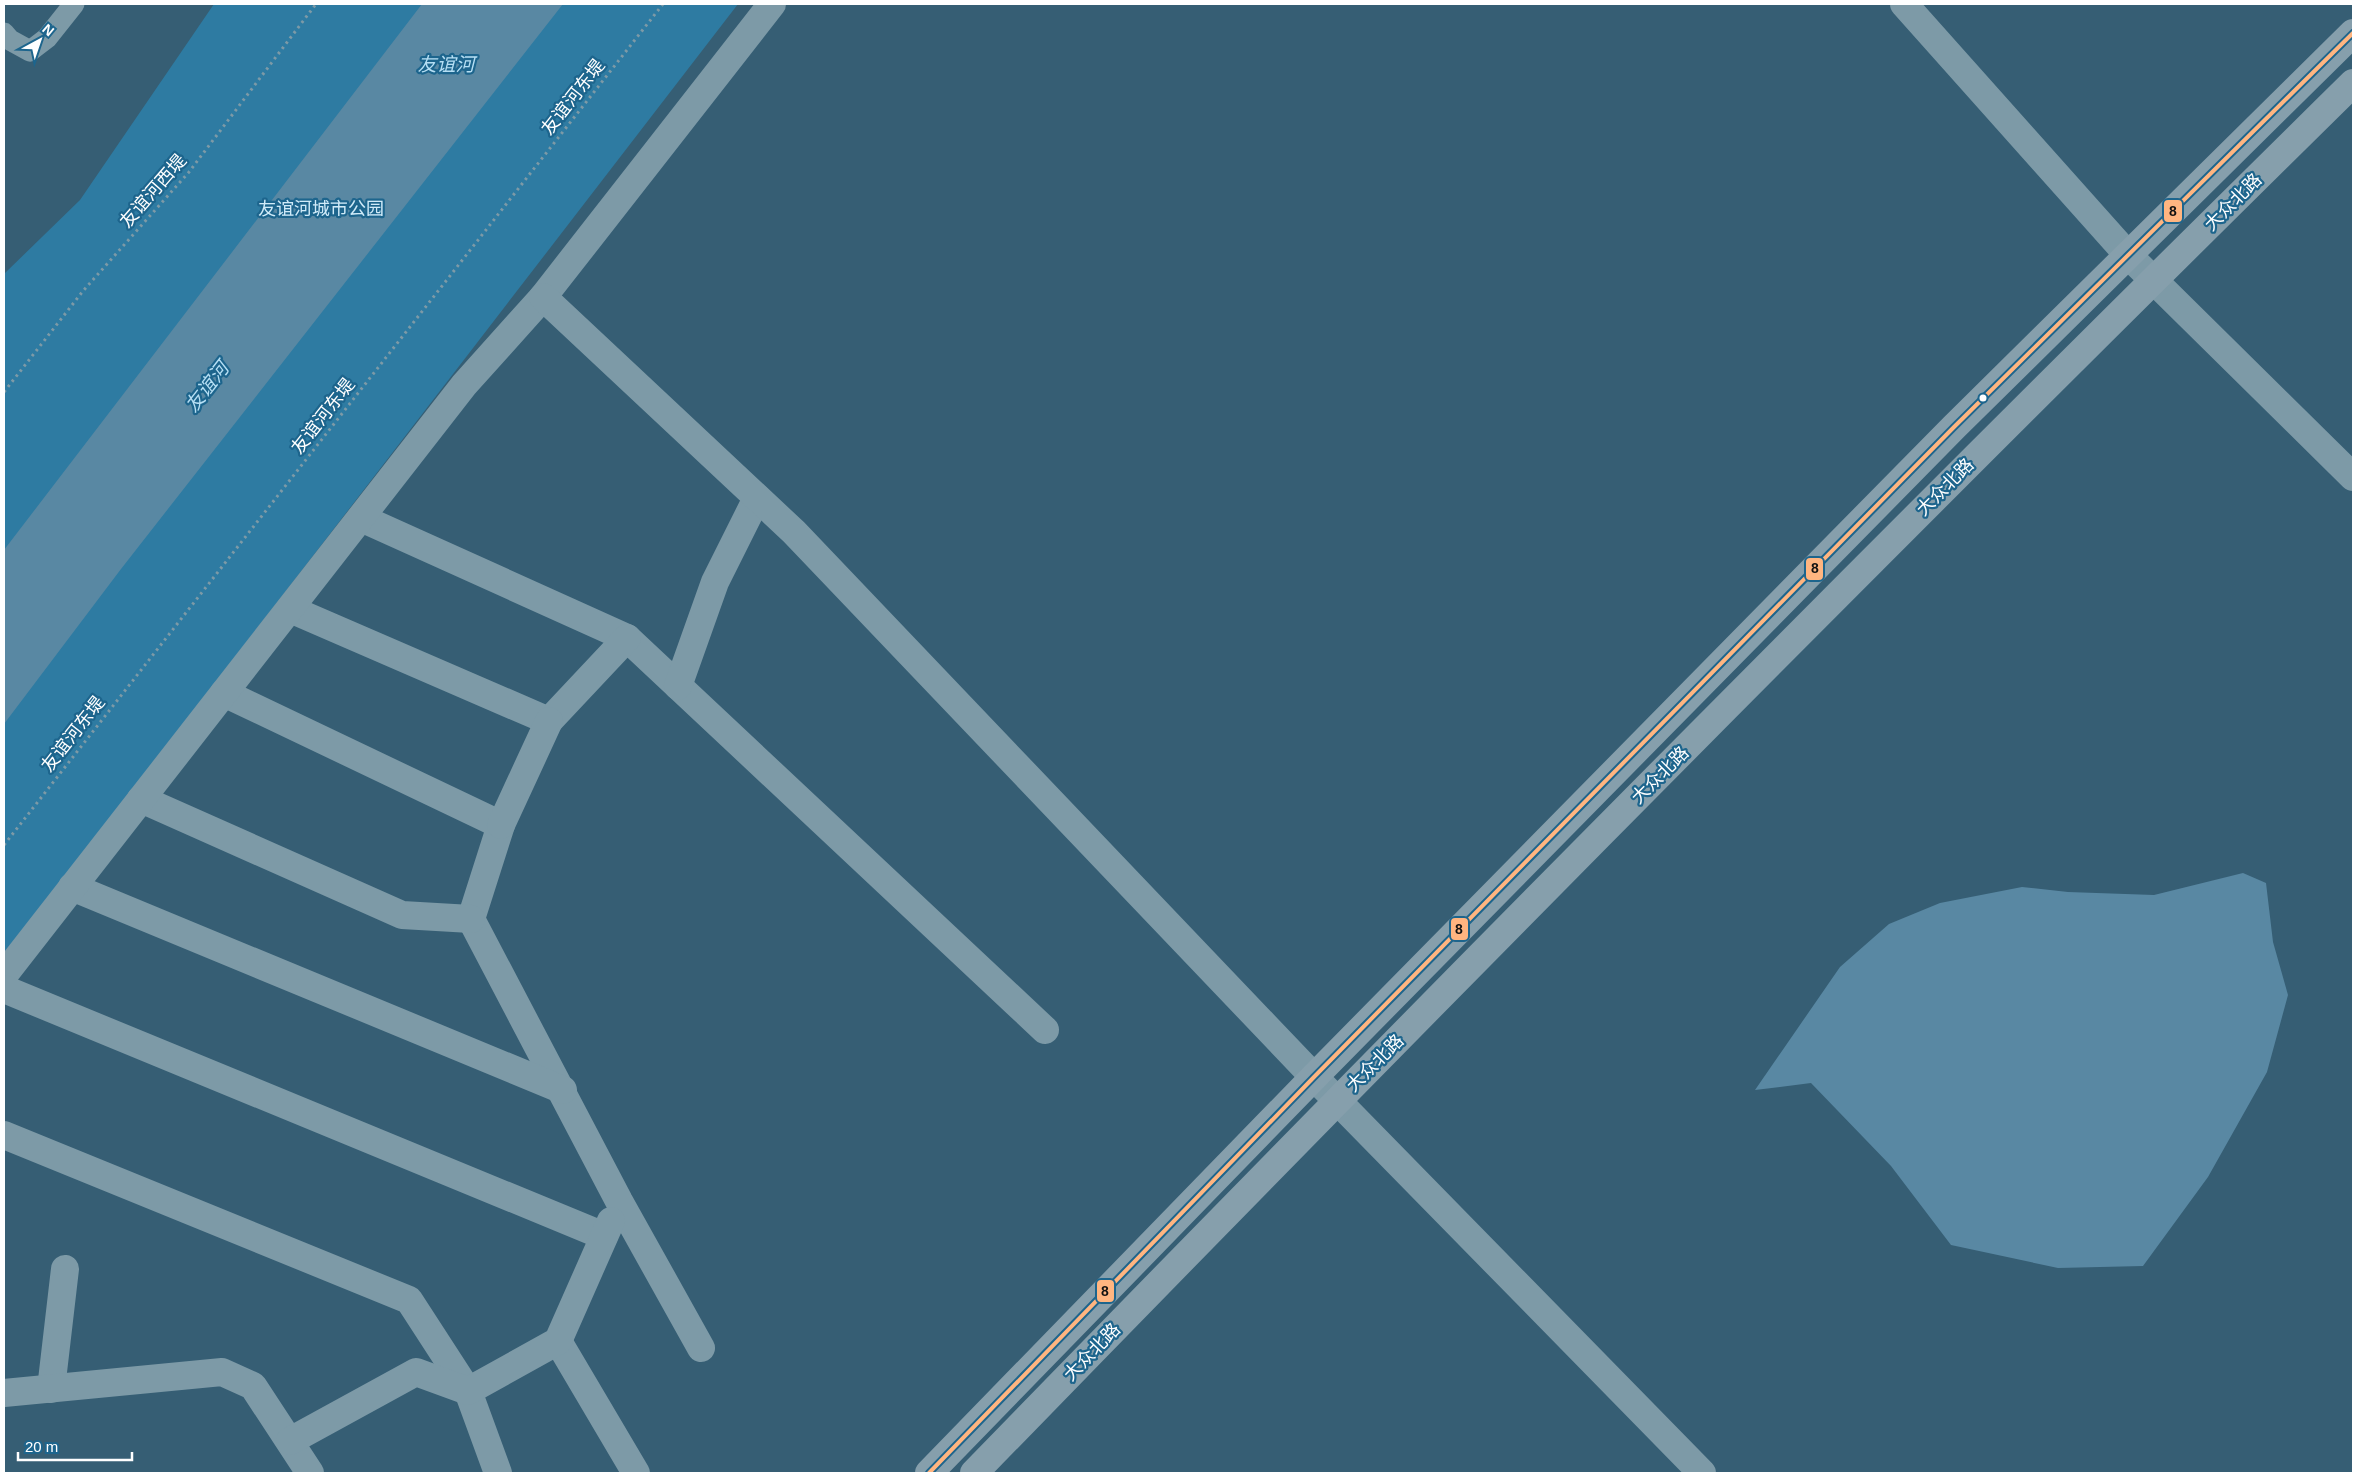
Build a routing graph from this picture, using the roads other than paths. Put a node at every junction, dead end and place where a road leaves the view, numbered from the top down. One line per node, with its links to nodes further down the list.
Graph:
1 (74, 4): 4 (lane)
2 (772, 4): 9 (street)
3 (1904, 4): 7 (street)
4 (4, 33)
5 (2353, 33): 7 (main road, 大众北路)
6 (2353, 84): 8 (main road, 大众北路)
7 (2128, 255): 8 (street); 25 (main road, 大众北路)
8 (2153, 281): 10 (street); 27 (main road, 大众北路)
9 (543, 297): 11 (street); 12 (street)
10 (2353, 476)
11 (757, 498): 15 (street); 25 (street)
12 (361, 518): 13 (street); 14 (street)
13 (290, 609): 16 (street); 17 (street)
14 (627, 638): 15 (street); 17 (street)
15 (678, 686): 24 (street)
16 (224, 693): 18 (street); 19 (street)
17 (549, 721): 19 (street)
18 (141, 800): 20 (street); 21 (street)
19 (501, 825): 21 (street)
20 (72, 887): 22 (street); 26 (street)
21 (471, 918): 26 (street)
22 (4, 975)
23 (4, 989): 30 (street)
24 (1045, 1030)
25 (1314, 1077): 27 (street); 41 (main road, 大众北路)
26 (563, 1090): 29 (street)
27 (1338, 1101): 42 (main road, 大众北路); 43 (street)
28 (4, 1135): 35 (street)
29 (620, 1201): 30 (street); 33 (street)
30 (604, 1236): 32 (street)
31 (65, 1270): 34 (street)
32 (558, 1341): 35 (street); 40 (street)
33 (701, 1348)
34 (51, 1388): 36 (street); 37 (street)
35 (468, 1390): 37 (street); 39 (street)
36 (4, 1393)
37 (290, 1441): 38 (street)
38 (310, 1473)
39 (498, 1473)
40 (636, 1473)
41 (929, 1473)
42 (974, 1473)
43 (1702, 1473)

